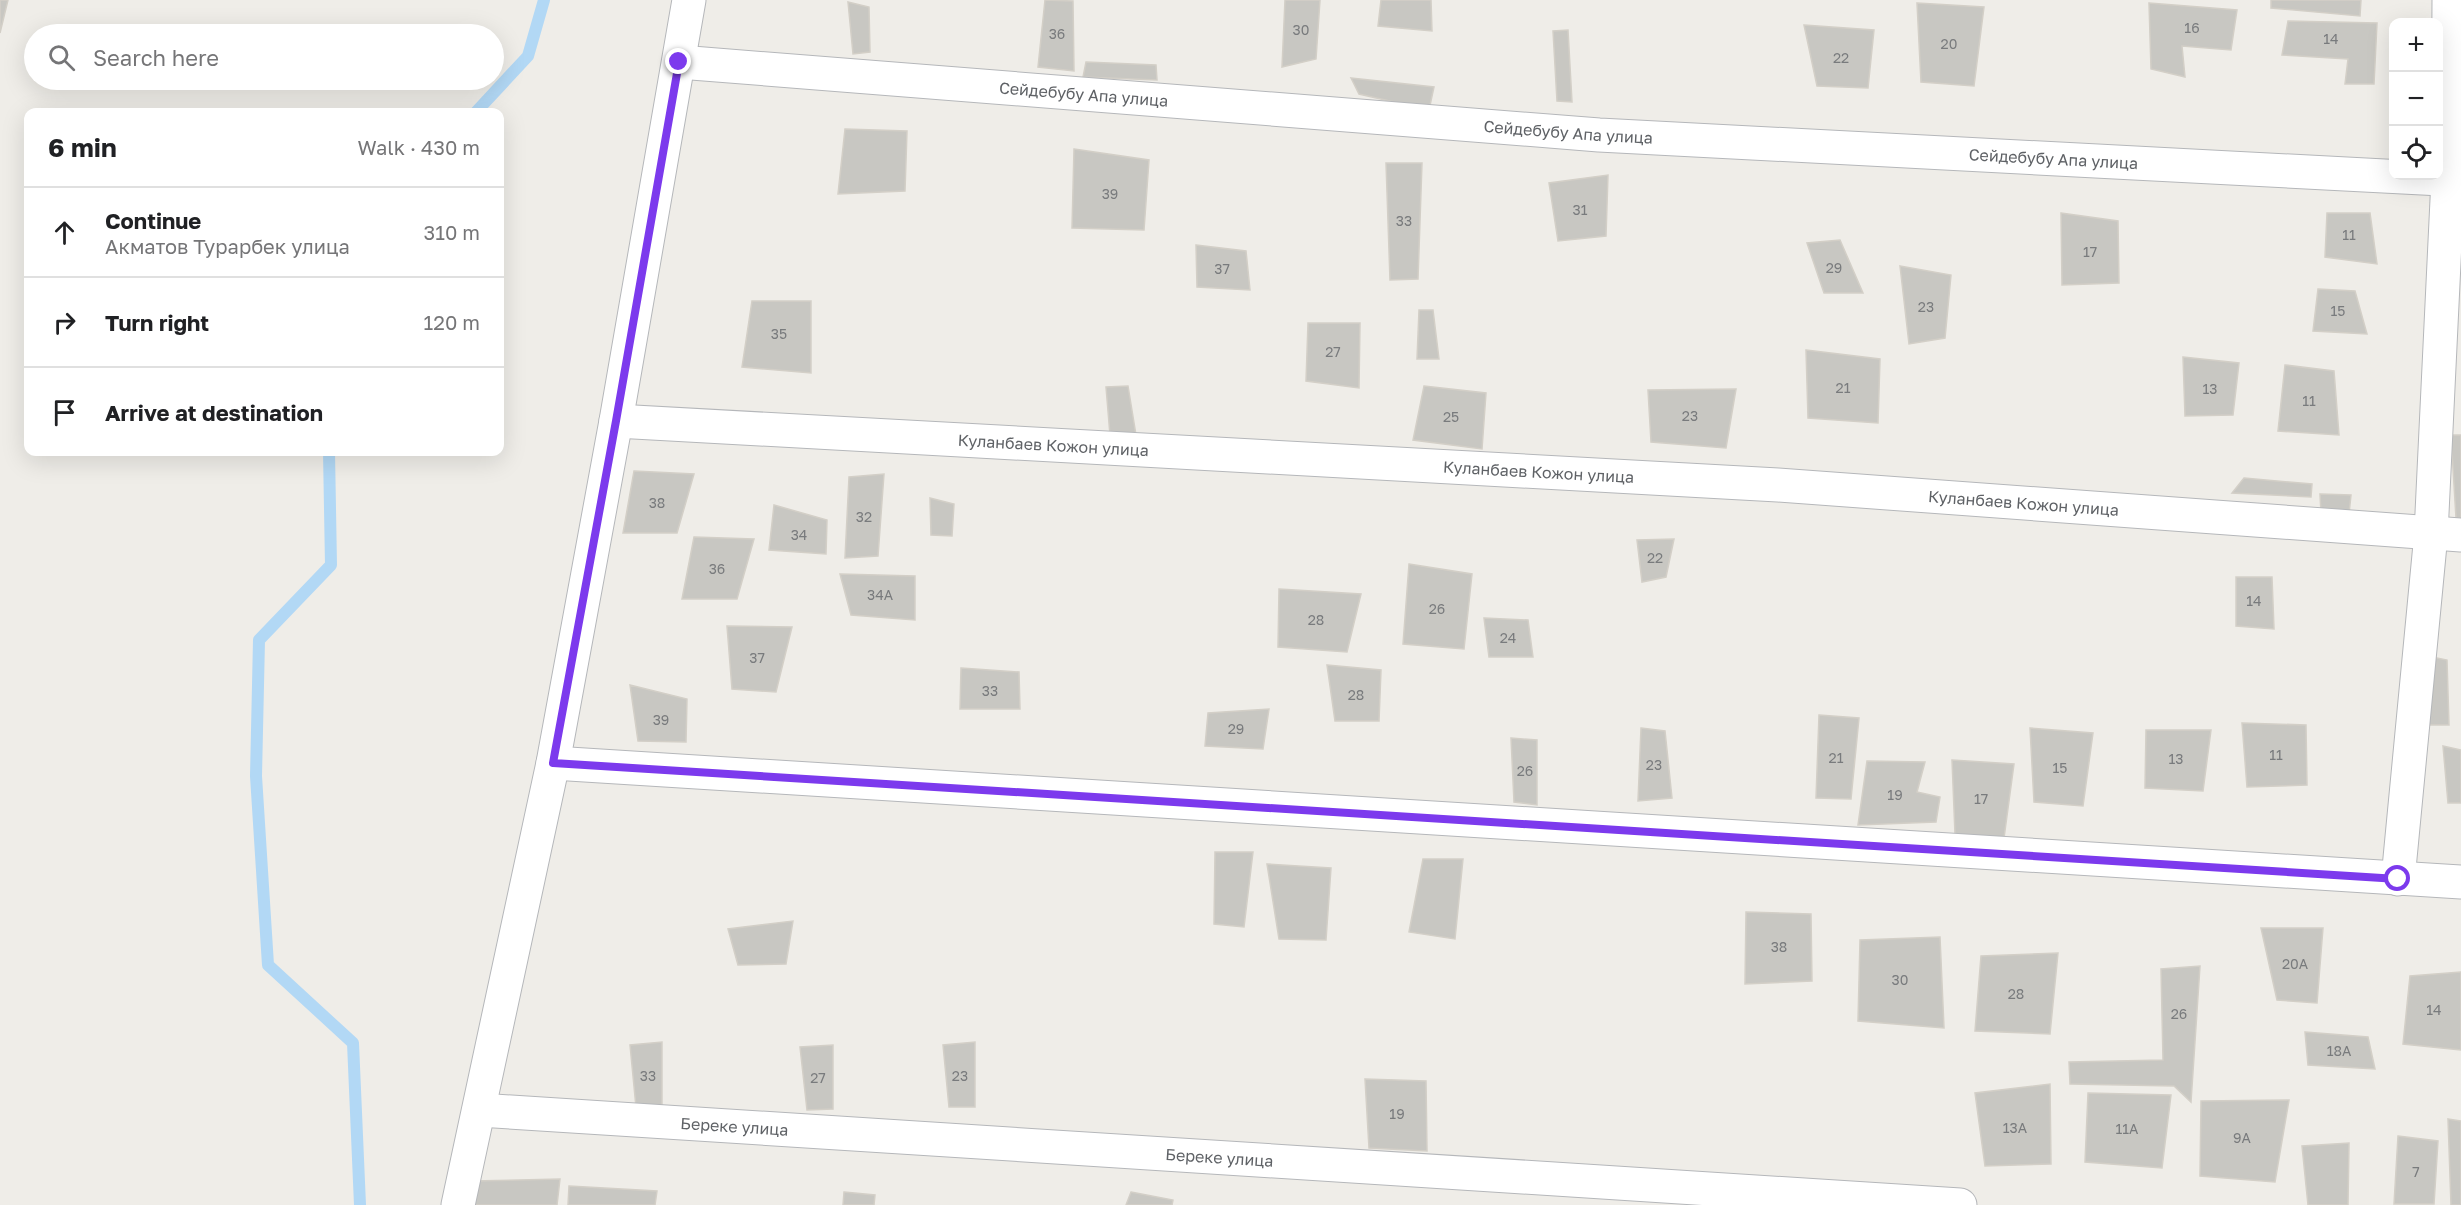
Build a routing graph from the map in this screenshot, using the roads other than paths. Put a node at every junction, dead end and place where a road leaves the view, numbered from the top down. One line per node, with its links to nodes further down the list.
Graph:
1 (689, 0): 3 (street)
2 (2449, 0): 4 (street)
3 (679, 62): 4 (street, Сейдебубу Апа улица); 5 (street)
4 (2454, 179): 6 (street)
5 (616, 421): 6 (street, Куланбаев Кожон улица); 7 (street)
6 (2446, 535): 8 (street)
7 (553, 763): 8 (street); 10 (street)
8 (2398, 879): 9 (street)
9 (2461, 882)
10 (479, 1110): 11 (street); 12 (street, Береке улица)
11 (458, 1205)
12 (1960, 1205)

